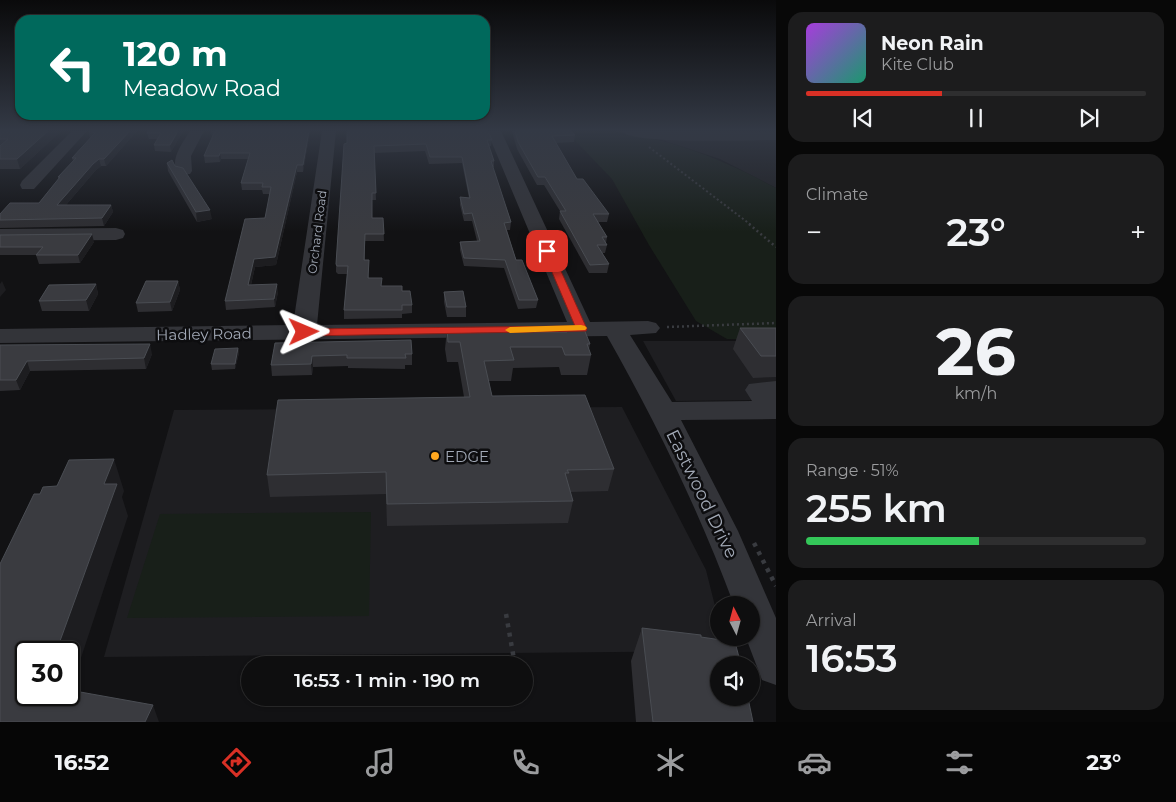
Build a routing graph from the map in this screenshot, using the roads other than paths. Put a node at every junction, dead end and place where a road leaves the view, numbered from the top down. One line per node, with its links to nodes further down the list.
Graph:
1 (48, 165): 6 (street)
2 (182, 165): 5 (street)
3 (325, 165): 12 (street, Orchard Road)
4 (509, 165): 11 (street)
5 (184, 171)
6 (28, 185)
7 (116, 234): 8 (street)
8 (0, 235)
9 (614, 328): 10 (street, Hadley Road); 11 (street, Hadley Road); 15 (street, Eastwood Drive)
10 (648, 328)
11 (582, 329): 12 (street, Hadley Road)
12 (304, 332): 13 (street, Hadley Road)
13 (0, 336)
14 (774, 403): 15 (street)
15 (663, 411): 16 (street, Eastwood Drive)
16 (776, 667)

